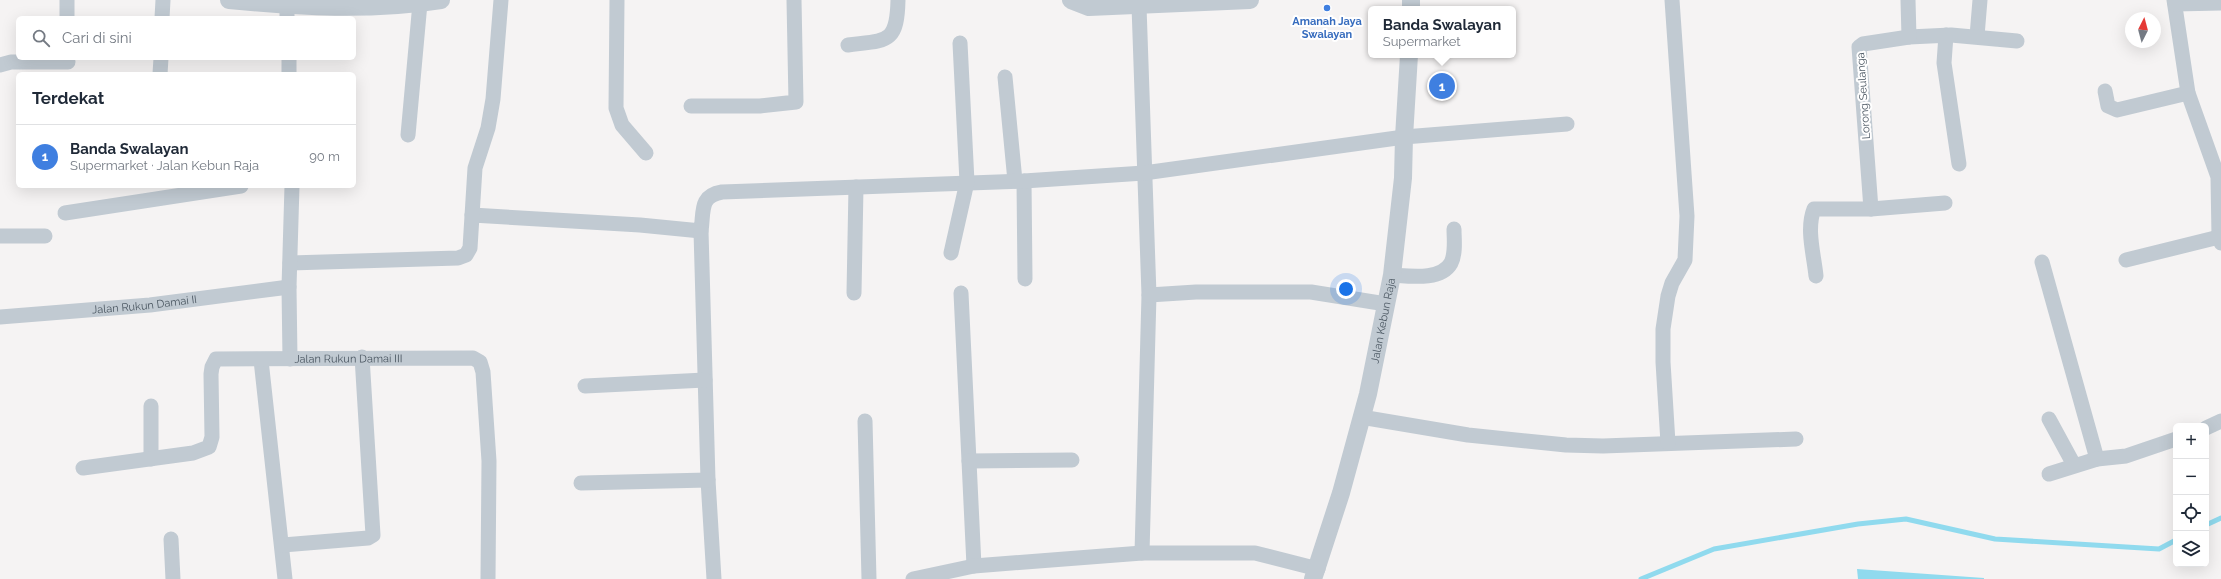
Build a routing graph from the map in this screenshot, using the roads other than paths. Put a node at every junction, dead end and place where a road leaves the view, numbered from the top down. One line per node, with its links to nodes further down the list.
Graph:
1 (67, 0): 20 (street)
2 (163, 0): 21 (street)
3 (229, 0): 19 (street)
4 (441, 0): 15 (street)
5 (501, 0): 54 (street)
6 (617, 0): 42 (street)
7 (794, 0): 38 (street)
8 (898, 0): 27 (street)
9 (1071, 0): 18 (street)
10 (1250, 0): 18 (street)
11 (1672, 0): 86 (street)
12 (1908, 0): 24 (street)
13 (1980, 0): 23 (street)
14 (2175, 2): 16 (street); 37 (street)
15 (420, 3): 17 (street); 40 (street)
16 (2221, 3)
17 (325, 4): 19 (street)
18 (1139, 6): 44 (street)
19 (287, 12)
20 (67, 16)
21 (162, 16)
22 (1946, 35): 23 (street); 24 (street); 43 (street)
23 (1977, 36): 25 (street)
24 (1909, 37): 52 (street, Lorong Seulanga)
25 (2017, 40)
26 (960, 43): 46 (street)
27 (848, 45)
28 (1409, 58): 41 (street, Jalan Kebun Raja)
29 (160, 60): 33 (street)
30 (289, 60): 34 (street)
31 (0, 65): 32 (street)
32 (68, 65)
33 (160, 72)
34 (289, 72)
35 (1005, 77): 45 (street)
36 (2105, 91): 37 (street)
37 (2188, 93): 59 (street)
38 (691, 106)
39 (1567, 124): 41 (street)
40 (408, 135)
41 (1404, 137): 44 (street); 64 (street, Jalan Kebun Raja)
42 (646, 153)
43 (1959, 164)
44 (1144, 173): 45 (street); 70 (street)
45 (1020, 181): 46 (street); 66 (street)
46 (967, 182): 47 (street); 60 (street)
47 (856, 187): 56 (street); 68 (street)
48 (216, 188): 50 (street)
49 (292, 188): 63 (street)
50 (155, 193): 53 (street)
51 (1945, 203): 52 (street)
52 (1871, 209): 65 (street)
53 (65, 214)
54 (472, 215): 56 (street); 63 (street)
55 (1454, 229): 64 (street)
56 (701, 231): 76 (street)
57 (0, 236): 58 (street)
58 (45, 236)
59 (2220, 240): 61 (street)
60 (951, 253)
61 (2126, 260)
62 (2042, 262): 88 (street)
63 (290, 263): 67 (street)
64 (1392, 276): 71 (street, Jalan Kebun Raja)
65 (1816, 276)
66 (1025, 279)
67 (289, 287): 72 (street, Jalan Rukun Damai II); 74 (street)
68 (854, 293)
69 (961, 293): 90 (street)
70 (1149, 295): 71 (street); 98 (street)
71 (1386, 304): 79 (street, Jalan Kebun Raja)
72 (0, 318)
73 (362, 357): 74 (street, Jalan Rukun Damai III); 97 (street); 104 (street, Jalan Rukun Damai III)
74 (290, 359): 75 (street, Jalan Rukun Damai III)
75 (261, 360): 87 (street, Jalan Rukun Damai III); 97 (street)
76 (705, 380): 77 (street); 94 (street)
77 (585, 386)
78 (151, 406): 87 (street)
79 (1361, 417): 86 (street); 100 (street, Jalan Kebun Raja)
80 (2049, 419): 91 (street)
81 (865, 421): 106 (street)
82 (2221, 421): 83 (street)
83 (2209, 427)
84 (1796, 439): 86 (street)
85 (2173, 440): 88 (street)
86 (1668, 443)
87 (151, 459): 92 (street, Jalan Rukun Damai III)
88 (2097, 459): 91 (street)
89 (1072, 460): 90 (street)
90 (969, 461): 99 (street)
91 (2074, 465): 93 (street)
92 (83, 468)
93 (2049, 474)
94 (708, 480): 95 (street); 105 (street)
95 (581, 483)
96 (172, 539): 102 (street)
97 (283, 545): 103 (street)
98 (1142, 553): 99 (street); 100 (street)
99 (974, 566): 101 (street)
100 (1315, 574)
101 (918, 578)
102 (173, 579)
103 (286, 579)
104 (488, 579)
105 (714, 579)
106 (869, 579)

